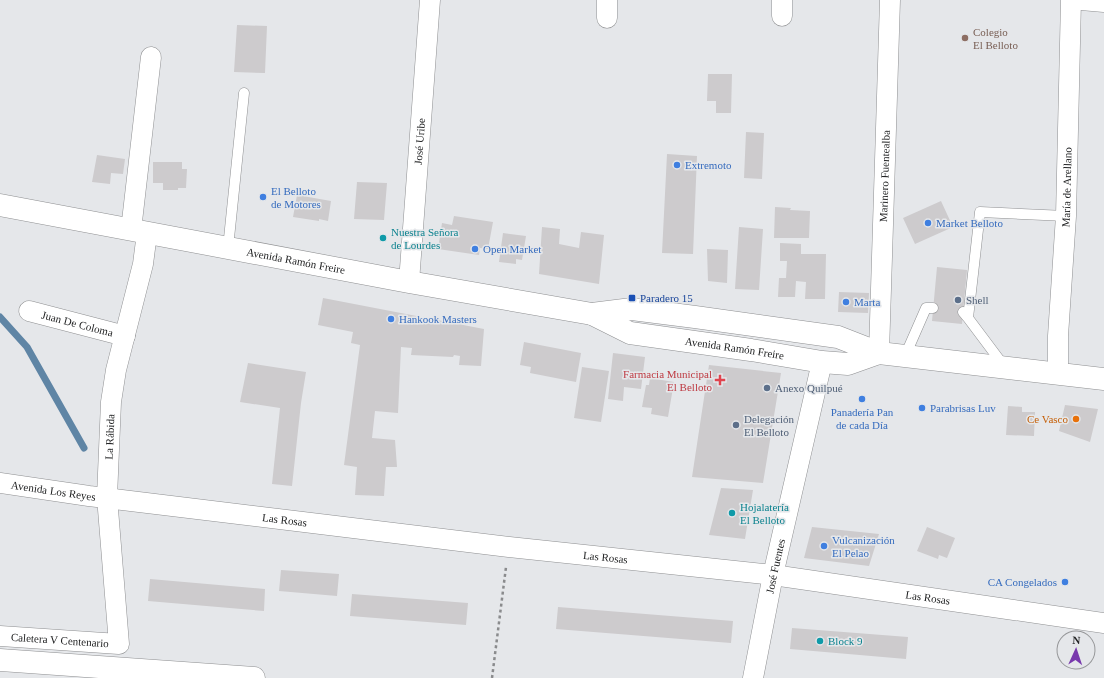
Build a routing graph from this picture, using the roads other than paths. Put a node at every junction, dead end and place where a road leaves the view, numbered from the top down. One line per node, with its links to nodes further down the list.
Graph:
1 (430, 0): 12 (street, José Uribe)
2 (890, 0): 18 (street, Marinero Fuentealba)
3 (1070, 0): 9 (street, María de Arellano)
4 (1081, 0): 5 (street)
5 (1104, 2)
6 (151, 56): 10 (street, La Rábida)
7 (244, 93): 11 (lane)
8 (0, 205): 10 (main road, Avenida Ramón Freire)
9 (1066, 216): 21 (lane); 22 (street, María de Arellano)
10 (139, 231): 11 (main road, Avenida Ramón Freire); 16 (street, La Rábida)
11 (228, 248): 12 (main road, Avenida Ramón Freire)
12 (408, 282): 15 (main road, Avenida Ramón Freire)
13 (930, 308): 19 (lane)
14 (29, 311): 16 (street, Juan De Coloma)
15 (592, 314): 17 (main road, Avenida Ramón Freire); 20 (main road, Avenida Ramón Freire)
16 (125, 336): 25 (street, La Rábida)
17 (856, 344): 18 (main road, Avenida Ramón Freire); 20 (main road)
18 (879, 352): 19 (main road, Avenida Ramón Freire); 20 (main road, Avenida Ramón Freire)
19 (905, 356): 21 (main road, Avenida Ramón Freire)
20 (822, 362): 26 (street, José Fuentes)
21 (1005, 368): 22 (main road, Avenida Ramón Freire)
22 (1058, 374): 23 (main road, Avenida Ramón Freire)
23 (1104, 379)
24 (0, 483): 25 (street, Avenida Los Reyes)
25 (107, 497): 26 (street, Las Rosas); 29 (street, La Rábida)
26 (773, 575): 27 (street, Las Rosas); 32 (street, José Fuentes)
27 (1104, 623)
28 (0, 636): 29 (street, Caletera V Centenario)
29 (119, 644)
30 (0, 660): 31 (main road)
31 (254, 678)
32 (753, 678)

